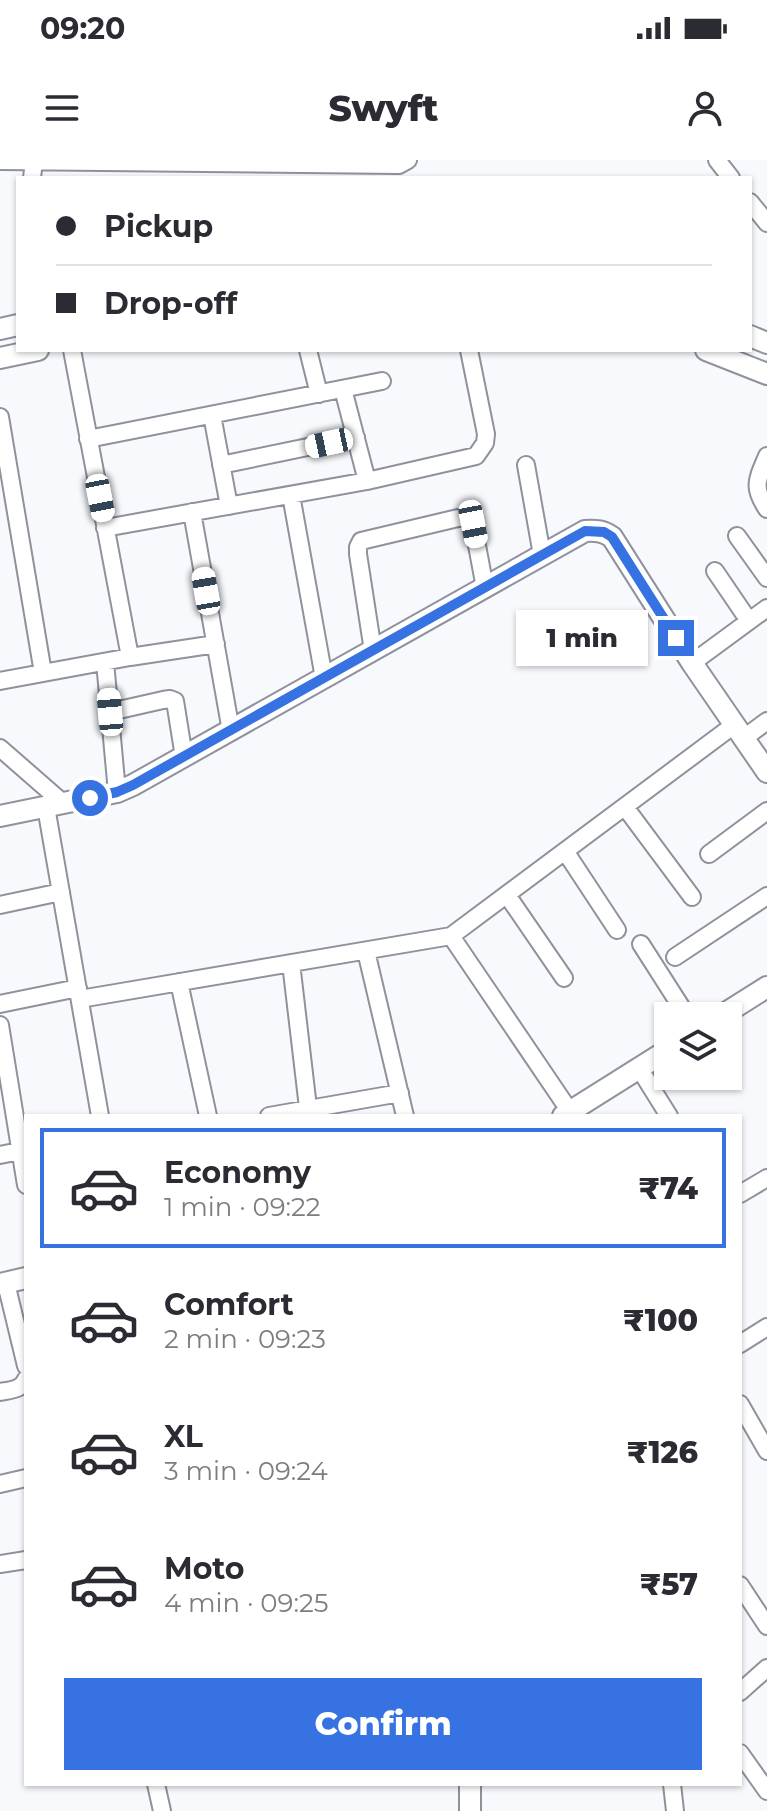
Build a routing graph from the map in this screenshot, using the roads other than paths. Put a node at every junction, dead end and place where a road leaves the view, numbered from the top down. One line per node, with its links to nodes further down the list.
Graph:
1 (408, 160): 5 (street)
2 (717, 160): 8 (street)
3 (0, 161): 6 (street)
4 (108, 161): 6 (street); 7 (street)
5 (337, 162): 7 (street)
6 (29, 165)
7 (263, 167)
8 (729, 176)
9 (752, 204): 10 (street)
10 (767, 223)
11 (28, 352): 16 (street)
12 (72, 352): 24 (street)
13 (308, 352): 20 (street)
14 (469, 352): 28 (street)
15 (711, 352): 17 (street)
16 (0, 358)
17 (767, 374)
18 (382, 381): 19 (street)
19 (343, 389): 20 (street); 23 (street)
20 (319, 394): 21 (street)
21 (212, 415): 24 (street); 26 (street)
22 (0, 417): 46 (street)
23 (356, 437): 26 (street); 28 (street)
24 (88, 439): 33 (street)
25 (767, 456): 31 (street)
26 (221, 465): 30 (street)
27 (526, 465): 35 (street)
28 (367, 481): 29 (street)
29 (291, 495): 30 (street); 47 (street)
30 (229, 506): 32 (street)
31 (767, 509)
32 (192, 512): 33 (street); 41 (street)
33 (105, 528): 43 (street)
34 (737, 536): 37 (street)
35 (542, 555): 38 (street); 45 (street)
36 (715, 571): 40 (street)
37 (767, 578)
38 (485, 588): 42 (street); 42 (street)
39 (767, 608): 40 (street)
40 (749, 621): 45 (street)
41 (216, 644): 43 (street); 51 (street)
42 (373, 651): 47 (street)
43 (130, 657): 44 (street)
44 (105, 662): 46 (street); 49 (street)
45 (692, 663): 52 (street)
46 (43, 673): 48 (street)
47 (324, 678): 51 (street)
48 (0, 681)
49 (110, 712): 54 (street); 56 (street)
50 (767, 721): 52 (street)
51 (231, 731): 54 (street)
52 (739, 732): 55 (street); 58 (street)
53 (0, 748): 57 (street)
54 (184, 757): 56 (street)
55 (767, 772)
56 (117, 792): 57 (street)
57 (54, 805): 60 (street); 63 (street)
58 (625, 807): 61 (street); 66 (street)
59 (767, 811): 62 (street)
60 (0, 816)
61 (565, 851): 64 (street); 68 (street)
62 (709, 854)
63 (61, 892): 67 (street); 77 (street)
64 (507, 895): 69 (street); 74 (street)
65 (767, 896): 72 (street)
66 (692, 897)
67 (0, 905)
68 (617, 930)
69 (451, 936): 71 (street); 89 (street)
70 (641, 944): 79 (street)
71 (366, 951): 73 (street); 84 (street)
72 (675, 957)
73 (291, 963): 75 (street); 85 (street)
74 (564, 978)
75 (179, 982): 77 (street); 87 (street)
76 (767, 987): 80 (street)
77 (79, 994): 78 (street); 86 (street)
78 (1, 1001)
79 (678, 1002)
80 (742, 1003)
81 (0, 1025): 92 (street)
82 (654, 1059): 83 (street)
83 (639, 1068): 90 (street); 91 (street)
84 (400, 1093): 85 (street); 88 (street)
85 (309, 1113)
86 (100, 1114)
87 (208, 1114)
88 (405, 1114)
89 (568, 1114)
90 (570, 1114)
91 (668, 1114)
92 (20, 1151): 93 (street); 94 (street)
93 (0, 1155)
94 (24, 1174)
95 (767, 1178): 96 (street)
96 (742, 1193)
97 (24, 1279): 98 (street)
98 (3, 1284): 101 (street)
99 (767, 1327): 100 (street)
100 (742, 1343)
101 (24, 1359)
102 (24, 1384): 103 (street)
103 (0, 1392)
104 (742, 1407): 105 (street)
105 (767, 1451)
106 (24, 1478): 107 (street)
107 (0, 1484)
108 (24, 1560): 109 (street)
109 (0, 1564)
110 (742, 1588): 111 (street)
111 (767, 1626)
112 (767, 1668): 113 (street)
113 (742, 1690)
114 (742, 1756): 118 (street)
115 (156, 1786): 119 (street)
116 (470, 1786): 120 (street)
117 (672, 1786): 121 (street)
118 (767, 1791)
119 (162, 1811)
120 (470, 1811)
121 (675, 1811)

